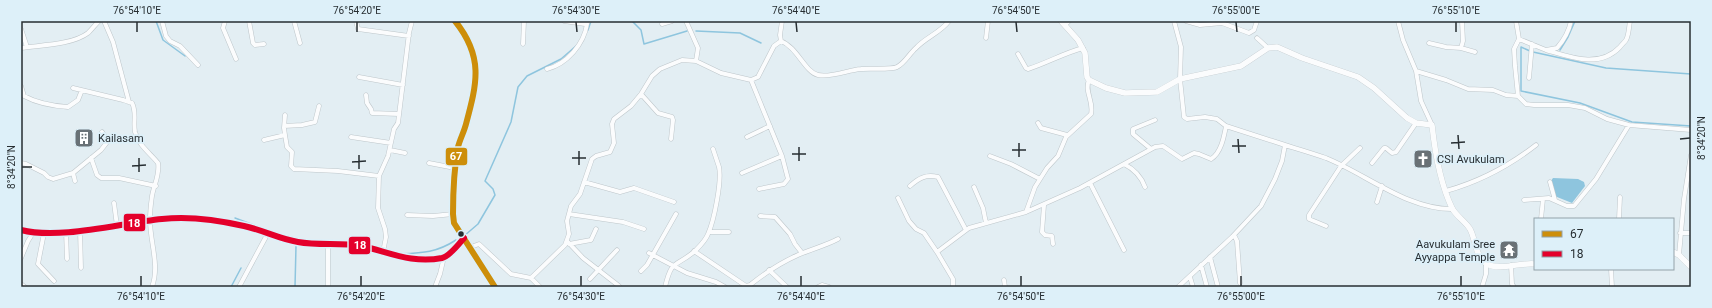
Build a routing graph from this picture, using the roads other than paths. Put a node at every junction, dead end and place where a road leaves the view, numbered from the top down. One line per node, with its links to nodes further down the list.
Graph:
1 (98, 21): 39 (street)
2 (104, 21): 64 (street)
3 (162, 21): 49 (street)
4 (225, 21): 47 (street)
5 (249, 21): 36 (street)
6 (294, 21): 34 (street)
7 (356, 21): 29 (street)
8 (412, 21): 29 (street)
9 (455, 21): 101 (main road)
10 (524, 21): 37 (street)
11 (564, 21): 25 (street)
12 (672, 21): 27 (street)
13 (686, 21): 48 (street)
14 (782, 21): 33 (street)
15 (948, 21): 33 (street)
16 (988, 21): 30 (street)
17 (1174, 21): 54 (street)
18 (1186, 21): 19 (street)
19 (1257, 21)
20 (1398, 21): 51 (street)
21 (1462, 21): 43 (street)
22 (1516, 21): 32 (street)
23 (1571, 21): 44 (street)
24 (1630, 21): 44 (street)
25 (588, 22): 50 (street)
26 (1065, 22): 41 (main road)
27 (662, 24)
28 (21, 29): 39 (street)
29 (409, 36): 57 (street)
30 (986, 38)
31 (1257, 38): 42 (street)
32 (1519, 39): 38 (street); 63 (street)
33 (781, 41): 55 (street)
34 (300, 43)
35 (1429, 43): 43 (street)
36 (264, 44)
37 (523, 44)
38 (1532, 44): 44 (street); 53 (street)
39 (27, 47): 40 (street)
40 (21, 48)
41 (1083, 48): 46 (street); 56 (main road)
42 (1268, 48): 54 (main road); 70 (main road)
43 (1461, 48): 45 (street)
44 (1546, 50)
45 (1476, 52)
46 (1018, 54)
47 (236, 59)
48 (696, 61): 55 (street); 61 (street)
49 (198, 65)
50 (547, 69)
51 (1416, 71): 63 (street); 71 (street)
52 (359, 76): 57 (street)
53 (1529, 78)
54 (1180, 79): 56 (main road); 75 (street)
55 (751, 80): 74 (street)
56 (1089, 80): 79 (street)
57 (403, 85): 66 (street)
58 (21, 86): 60 (street)
59 (73, 88): 60 (street)
60 (82, 90): 64 (street)
61 (641, 94): 82 (street); 107 (street)
62 (366, 95): 66 (street)
63 (1518, 96): 72 (street)
64 (129, 102): 110 (street)
65 (319, 106): 73 (street)
66 (399, 114): 84 (street)
67 (285, 115): 73 (street)
68 (1155, 120): 89 (street)
69 (1038, 123): 79 (street)
70 (1416, 123): 71 (main road); 98 (street)
71 (1432, 125): 116 (main road)
72 (1628, 125): 76 (street); 121 (street)
73 (284, 126): 78 (street)
74 (770, 126): 81 (street); 93 (street)
75 (1226, 126): 85 (street); 89 (street)
76 (1691, 130)
77 (102, 132): 95 (street)
78 (285, 135): 83 (street); 104 (street)
79 (1067, 135): 105 (street)
80 (351, 137): 84 (street)
81 (747, 137)
82 (671, 139)
83 (264, 140)
84 (391, 143): 90 (street)
85 (1284, 145): 100 (street); 152 (street)
86 (1536, 145): 116 (street)
87 (1360, 148): 100 (street)
88 (713, 149): 145 (street)
89 (1151, 149): 99 (street)
90 (390, 150): 91 (street); 104 (street)
91 (405, 153)
92 (1691, 155): 150 (street)
93 (782, 156): 103 (street); 115 (street)
94 (990, 156): 105 (street)
95 (91, 158): 102 (street); 110 (street)
96 (21, 163): 102 (street)
97 (429, 163): 101 (street)
98 (1372, 163)
99 (1124, 164): 109 (street); 112 (street)
100 (1341, 166): 113 (street); 138 (street)
101 (456, 168): 128 (main road)
102 (73, 172): 106 (street)
103 (742, 173)
104 (379, 176): 162 (street)
105 (1040, 179): 127 (street)
106 (75, 181)
107 (584, 182): 122 (street); 129 (street)
108 (1550, 182): 121 (street)
109 (1090, 183): 125 (street); 160 (street)
110 (156, 186): 135 (street)
111 (910, 186): 143 (street)
112 (1145, 186)
113 (1382, 186): 123 (street); 126 (street)
114 (974, 187): 136 (street)
115 (759, 189)
116 (1446, 191): 126 (main road)
117 (1620, 197): 134 (street)
118 (898, 198): 163 (street)
119 (1543, 199): 120 (street); 121 (street); 133 (street)
120 (1524, 200)
121 (1554, 200)
122 (674, 202)
123 (1377, 202)
124 (114, 203): 137 (street)
125 (1044, 205): 127 (street); 157 (street)
126 (1453, 210): 171 (main road)
127 (1026, 212): 136 (street)
128 (453, 214): 131 (street); 153 (main road)
129 (569, 214): 140 (street); 155 (street)
130 (676, 214): 165 (street)
131 (407, 215)
132 (760, 216): 166 (street)
133 (1541, 218)
134 (1620, 218)
135 (150, 220): 137 (main road); 149 (main road); 191 (street)
136 (986, 223): 143 (street)
137 (117, 226): 142 (main road)
138 (1326, 226)
139 (596, 229): 155 (street)
140 (644, 229)
141 (21, 230): 147 (main road)
142 (80, 230): 144 (main road); 177 (street)
143 (966, 230): 163 (street)
144 (66, 231): 148 (main road); 170 (street)
145 (709, 232): 146 (street); 161 (street)
146 (729, 232)
147 (33, 233): 148 (main road); 169 (street)
148 (44, 233): 186 (street)
149 (268, 233): 156 (main road); 192 (street)
150 (1680, 233): 151 (street); 164 (street)
151 (1691, 233)
152 (1234, 235): 168 (street); 187 (street)
153 (464, 238): 158 (main road); 167 (main road)
154 (838, 239): 166 (street)
155 (568, 242): 178 (street); 183 (street)
156 (328, 243): 162 (main road); 193 (street)
157 (1053, 244)
158 (471, 247): 183 (street); 195 (main road)
159 (617, 250): 178 (street)
160 (1124, 250)
161 (694, 251): 175 (street); 179 (street)
162 (383, 252): 167 (main road)
163 (937, 252): 202 (street)
164 (1676, 253): 176 (main road)
165 (650, 254): 175 (street); 181 (street)
166 (802, 254): 179 (street)
167 (444, 257): 194 (street)
168 (1210, 257): 173 (street); 207 (street)
169 (21, 258)
170 (67, 259)
171 (1486, 264): 174 (main road); 208 (street)
172 (1534, 264): 174 (main road)
173 (1202, 265): 182 (street); 206 (street)
174 (1511, 265): 209 (street)
175 (672, 266): 197 (street); 198 (street)
176 (1691, 267)
177 (81, 268)
178 (598, 269): 184 (street); 189 (street)
179 (769, 270): 199 (street)
180 (1612, 270): 210 (street)
181 (641, 272)
182 (1190, 277): 204 (street); 205 (street)
183 (531, 278): 196 (street)
184 (590, 279)
185 (1004, 280): 203 (street)
186 (54, 281)
187 (1240, 283)
188 (21, 284): 190 (street)
189 (619, 286)
190 (25, 287)
191 (152, 287)
192 (239, 287)
193 (328, 287)
194 (435, 287)
195 (495, 287)
196 (540, 287)
197 (665, 287)
198 (725, 287)
199 (787, 287)
200 (818, 287): 201 (street)
201 (829, 287)
202 (953, 287)
203 (1005, 287)
204 (1178, 287)
205 (1193, 287)
206 (1207, 287)
207 (1218, 287)
208 (1482, 287)
209 (1514, 287)
210 (1612, 287)

